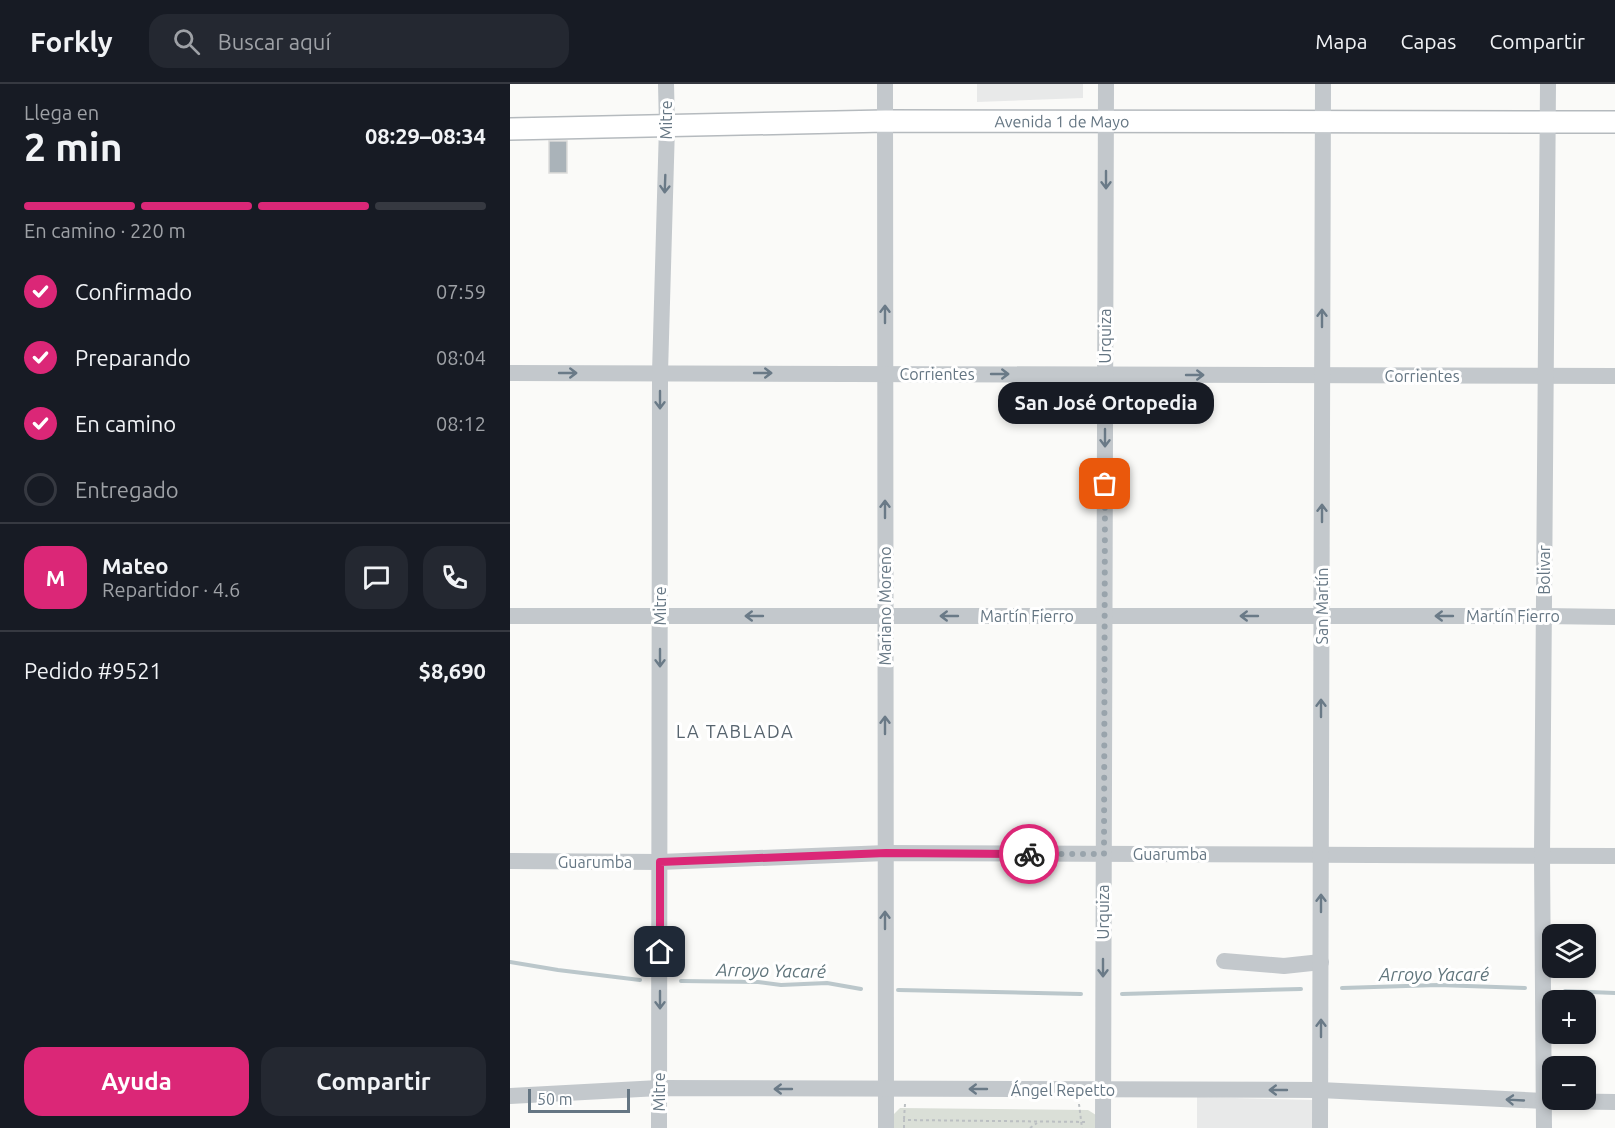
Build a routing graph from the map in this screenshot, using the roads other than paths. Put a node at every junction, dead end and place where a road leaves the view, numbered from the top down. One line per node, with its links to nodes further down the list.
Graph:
1 (666, 84): 11 (street, Mitre)
2 (885, 84): 6 (street, Mariano Moreno)
3 (1106, 84): 7 (street, Urquiza)
4 (1323, 84): 8 (street, San Martín)
5 (1548, 84): 9 (street, Bolivar)
6 (885, 121): 7 (main road, Avenida 1 de Mayo); 11 (main road, Avenida 1 de Mayo); 15 (street, Mariano Moreno, one-way to 6)
7 (1106, 121): 8 (main road, Avenida 1 de Mayo); 16 (street, Urquiza, one-way to 16)
8 (1323, 122): 9 (main road, Avenida 1 de Mayo); 17 (street, San Martín, one-way to 8)
9 (1548, 122): 10 (main road, Avenida 1 de Mayo); 18 (street, Bolivar)
10 (1615, 122)
11 (667, 126): 12 (main road, Avenida 1 de Mayo); 14 (street, Mitre, one-way to 14)
12 (510, 129)
13 (510, 373): 14 (street, Corrientes, one-way to 14)
14 (660, 373): 15 (street, Corrientes, one-way to 15); 21 (street, Mitre, one-way to 21)
15 (885, 374): 16 (street, Corrientes, one-way to 16); 22 (street, Mariano Moreno, one-way to 15)
16 (1105, 375): 17 (street, Corrientes, one-way to 17); 23 (street, Urquiza, one-way to 23)
17 (1322, 375): 18 (street, Corrientes); 24 (street, San Martín, one-way to 17)
18 (1546, 376): 19 (street, Corrientes); 25 (street, Bolivar)
19 (1615, 376)
20 (510, 616): 21 (street, Martín Fierro)
21 (660, 616): 22 (street, Martín Fierro, one-way to 21); 33 (street, Mitre, one-way to 33)
22 (885, 616): 23 (street, Martín Fierro, one-way to 22); 27 (street, Mariano Moreno, one-way to 22)
23 (1104, 616): 24 (street, Martín Fierro, one-way to 23); 28 (street, Urquiza)
24 (1322, 616): 25 (street, Martín Fierro, one-way to 24); 29 (street, San Martín, one-way to 24)
25 (1544, 616): 26 (street, Martín Fierro); 30 (street, Bolivar)
26 (1615, 617)
27 (886, 853): 28 (street, Guarumba); 33 (street, Guarumba); 38 (street, Mariano Moreno, one-way to 27)
28 (1104, 854): 29 (street, Guarumba); 39 (street, Urquiza, one-way to 39)
29 (1321, 855): 30 (street, Guarumba); 35 (street, San Martín, one-way to 29)
30 (1542, 855): 31 (street, Guarumba); 36 (street, Bolivar)
31 (1615, 856)
32 (510, 861): 33 (street, Guarumba)
33 (660, 862): 37 (street, Mitre, one-way to 37)
34 (1224, 961): 35 (street)
35 (1321, 962): 40 (street, San Martín, one-way to 35)
36 (1544, 1056)
37 (659, 1088): 38 (street, Ángel Repetto, one-way to 37); 41 (street, Ángel Repetto); 47 (street, Mitre)
38 (886, 1089): 39 (street, Ángel Repetto, one-way to 38); 48 (street, Mariano Moreno)
39 (1103, 1090): 40 (street, Ángel Repetto, one-way to 39); 46 (street, Urquiza)
40 (1320, 1090): 42 (street, Ángel Repetto, one-way to 40); 49 (street, San Martín)
41 (510, 1096)
42 (1542, 1101)
43 (1596, 1102): 44 (street, Ángel Repetto)
44 (1615, 1102)
45 (1544, 1110): 50 (street, Bolivar)
46 (1103, 1125)
47 (659, 1128)
48 (886, 1128)
49 (1320, 1128)
50 (1544, 1128)

